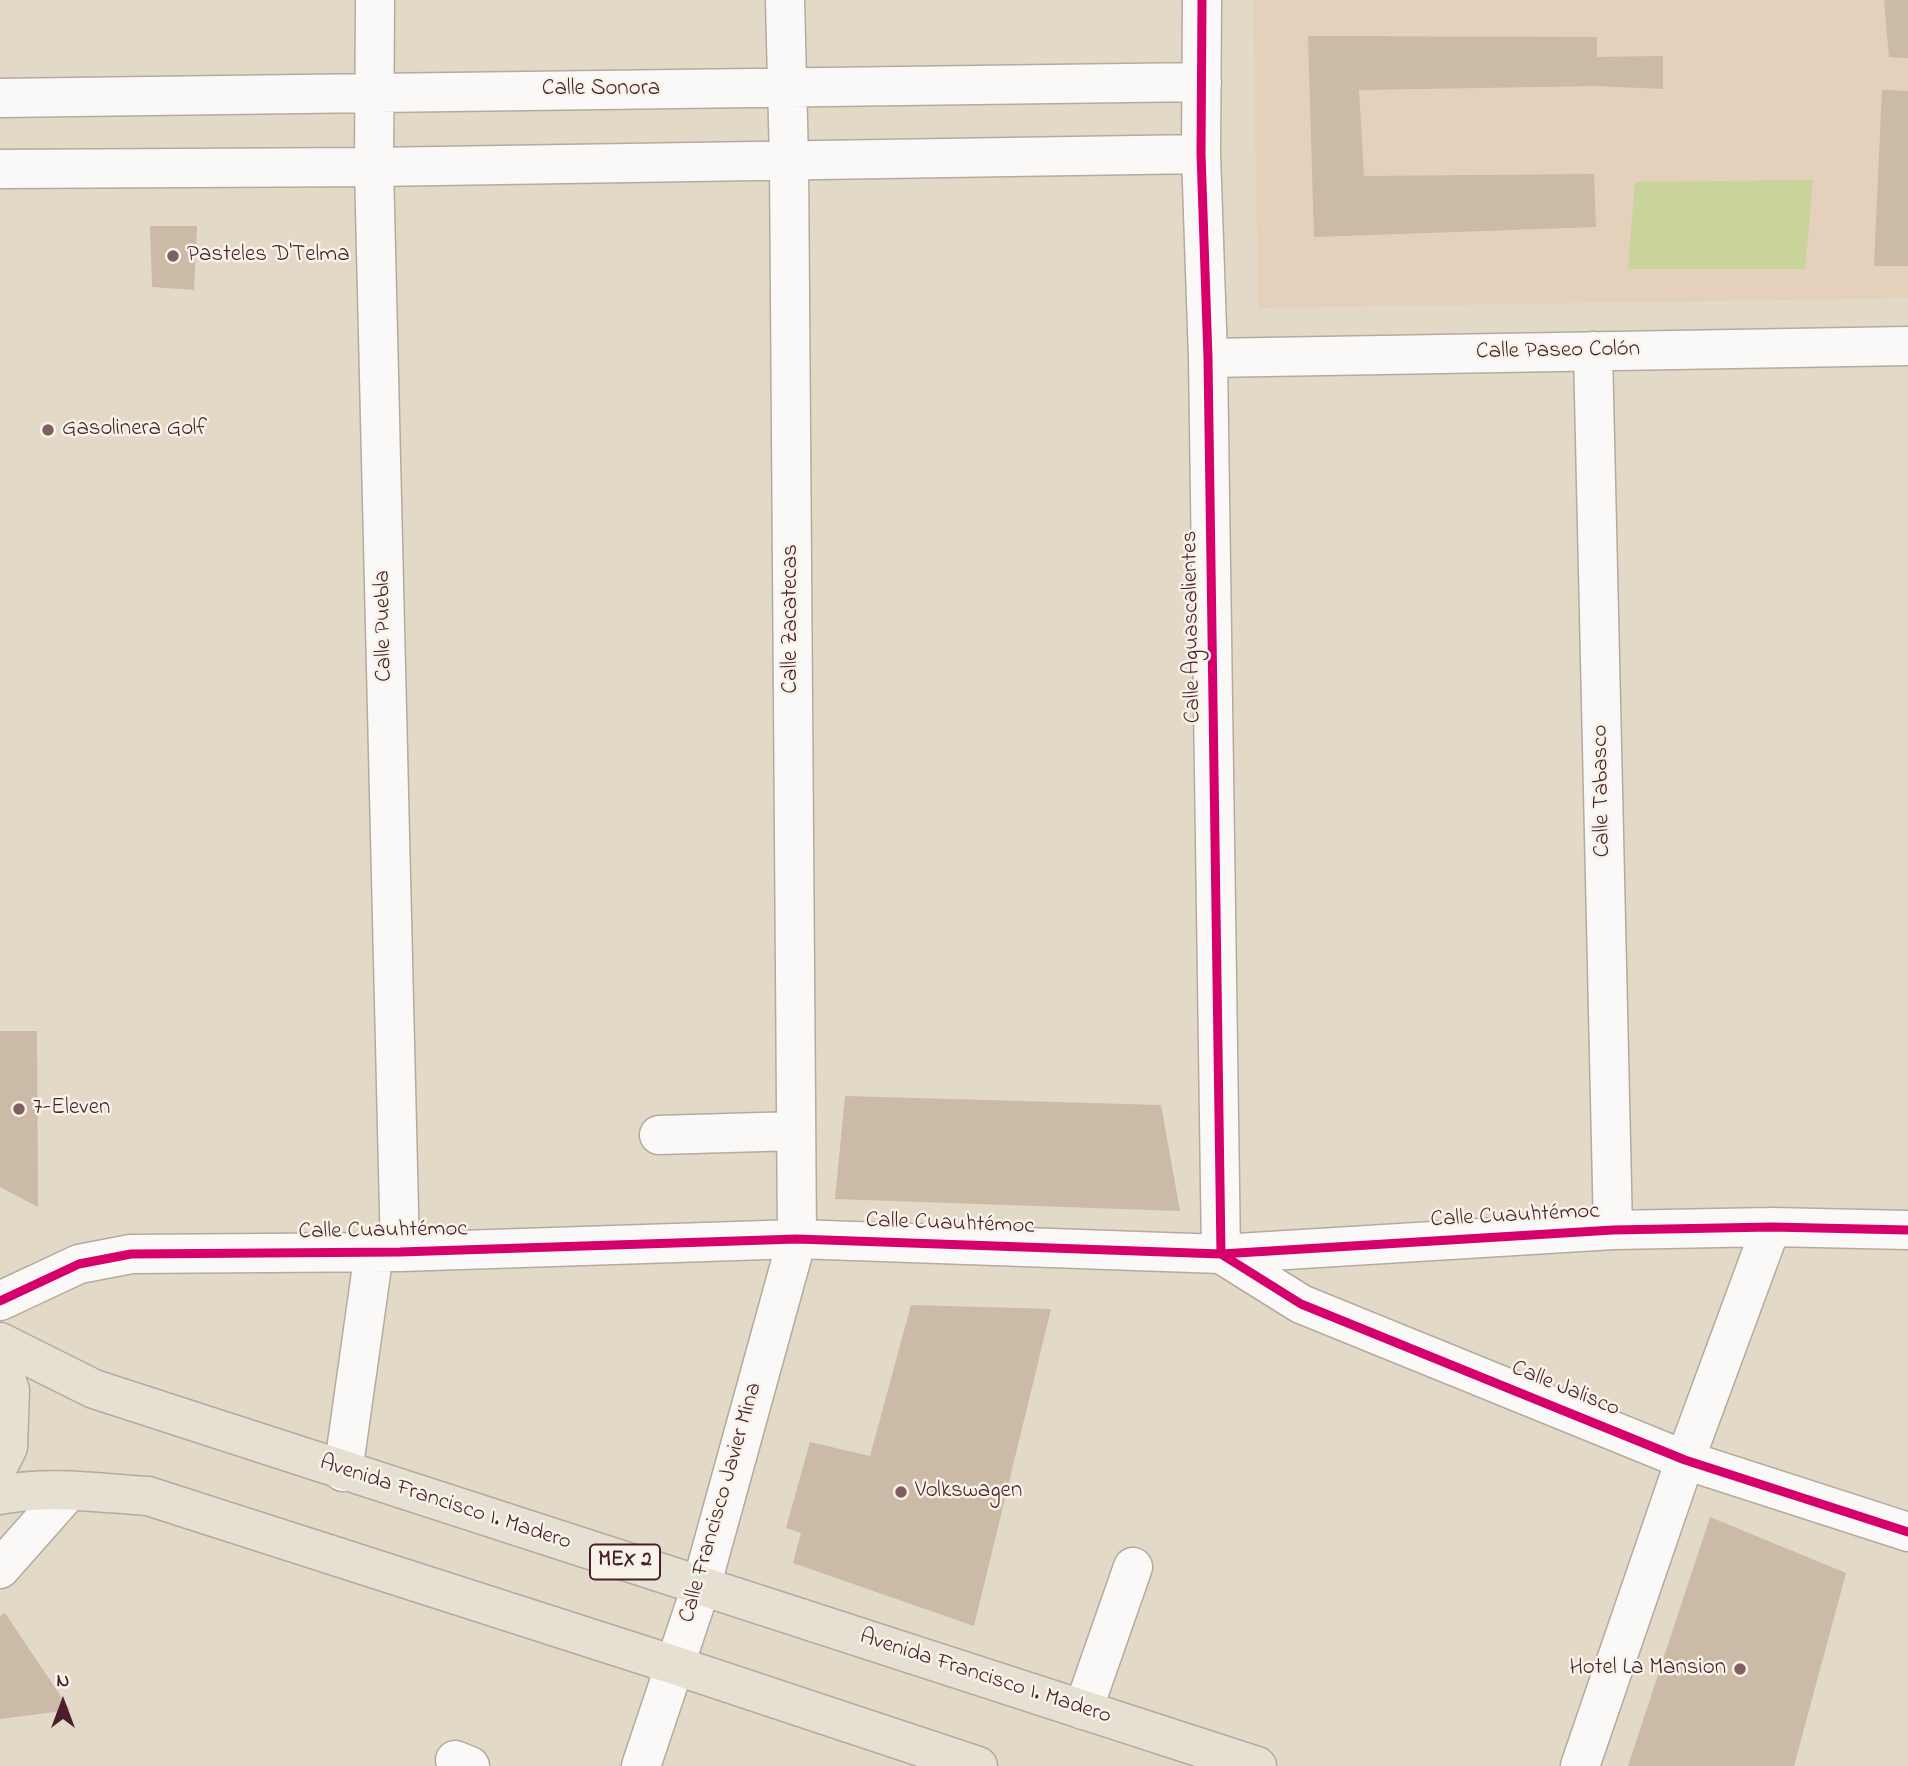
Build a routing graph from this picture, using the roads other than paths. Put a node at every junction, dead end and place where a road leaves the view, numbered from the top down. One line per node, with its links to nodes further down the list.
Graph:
1 (375, 0): 6 (street, Calle Puebla)
2 (785, 0): 5 (street, Calle Zacatecas)
3 (1202, 0): 4 (street, Calle Aguascalientes)
4 (1202, 82): 5 (street, Calle Sonora); 8 (street, Calle Aguascalientes)
5 (786, 89): 6 (street, Calle Sonora); 9 (street, Calle Zacatecas)
6 (376, 92): 7 (street, Calle Sonora); 10 (street, Calle Puebla)
7 (0, 98)
8 (1201, 154): 9 (street); 14 (street, Calle Aguascalientes)
9 (789, 161): 10 (street); 15 (street, Calle Zacatecas)
10 (374, 167): 11 (street); 21 (street, Calle Puebla)
11 (0, 169)
12 (1908, 346): 13 (street, Calle Paseo Colón)
13 (1593, 351): 14 (street, Calle Paseo Colón); 18 (street, Calle Tabasco)
14 (1208, 358): 22 (street, Calle Aguascalientes)
15 (796, 1131): 16 (street); 20 (street, Calle Zacatecas)
16 (659, 1135)
17 (1771, 1227): 18 (street, Calle Cuauhtémoc); 19 (street, Calle Cuauhtémoc); 26 (street)
18 (1613, 1230): 22 (street, Calle Cuauhtémoc)
19 (1908, 1230)
20 (797, 1239): 21 (street, Calle Cuauhtémoc); 22 (street, Calle Cuauhtémoc); 34 (street, Calle Francisco Javier Mina)
21 (387, 1252): 23 (street, Calle Cuauhtémoc); 28 (street, Calle Puebla)
22 (1222, 1254): 26 (street, Calle Jalisco)
23 (0, 1301)
24 (0, 1342): 28 (main road, Avenida Francisco I. Madero / MEX 2)
25 (0, 1363): 27 (main road)
26 (1685, 1460): 31 (street, Calle Jalisco); 40 (street)
27 (0, 1463)
28 (343, 1472): 34 (main road, Avenida Francisco I. Madero / MEX 2)
29 (69, 1490): 30 (main road); 33 (street); 35 (main road)
30 (0, 1495)
31 (1908, 1532)
32 (1133, 1567): 36 (street)
33 (0, 1569)
34 (701, 1587): 35 (street, Calle Francisco Javier Mina); 36 (main road, Avenida Francisco I. Madero / MEX 2)
35 (674, 1665): 37 (street, Calle Francisco Javier Mina); 38 (main road)
36 (1083, 1710): 39 (main road, Avenida Francisco I. Madero / MEX 2)
37 (641, 1766)
38 (978, 1766)
39 (1257, 1766)
40 (1580, 1766)

